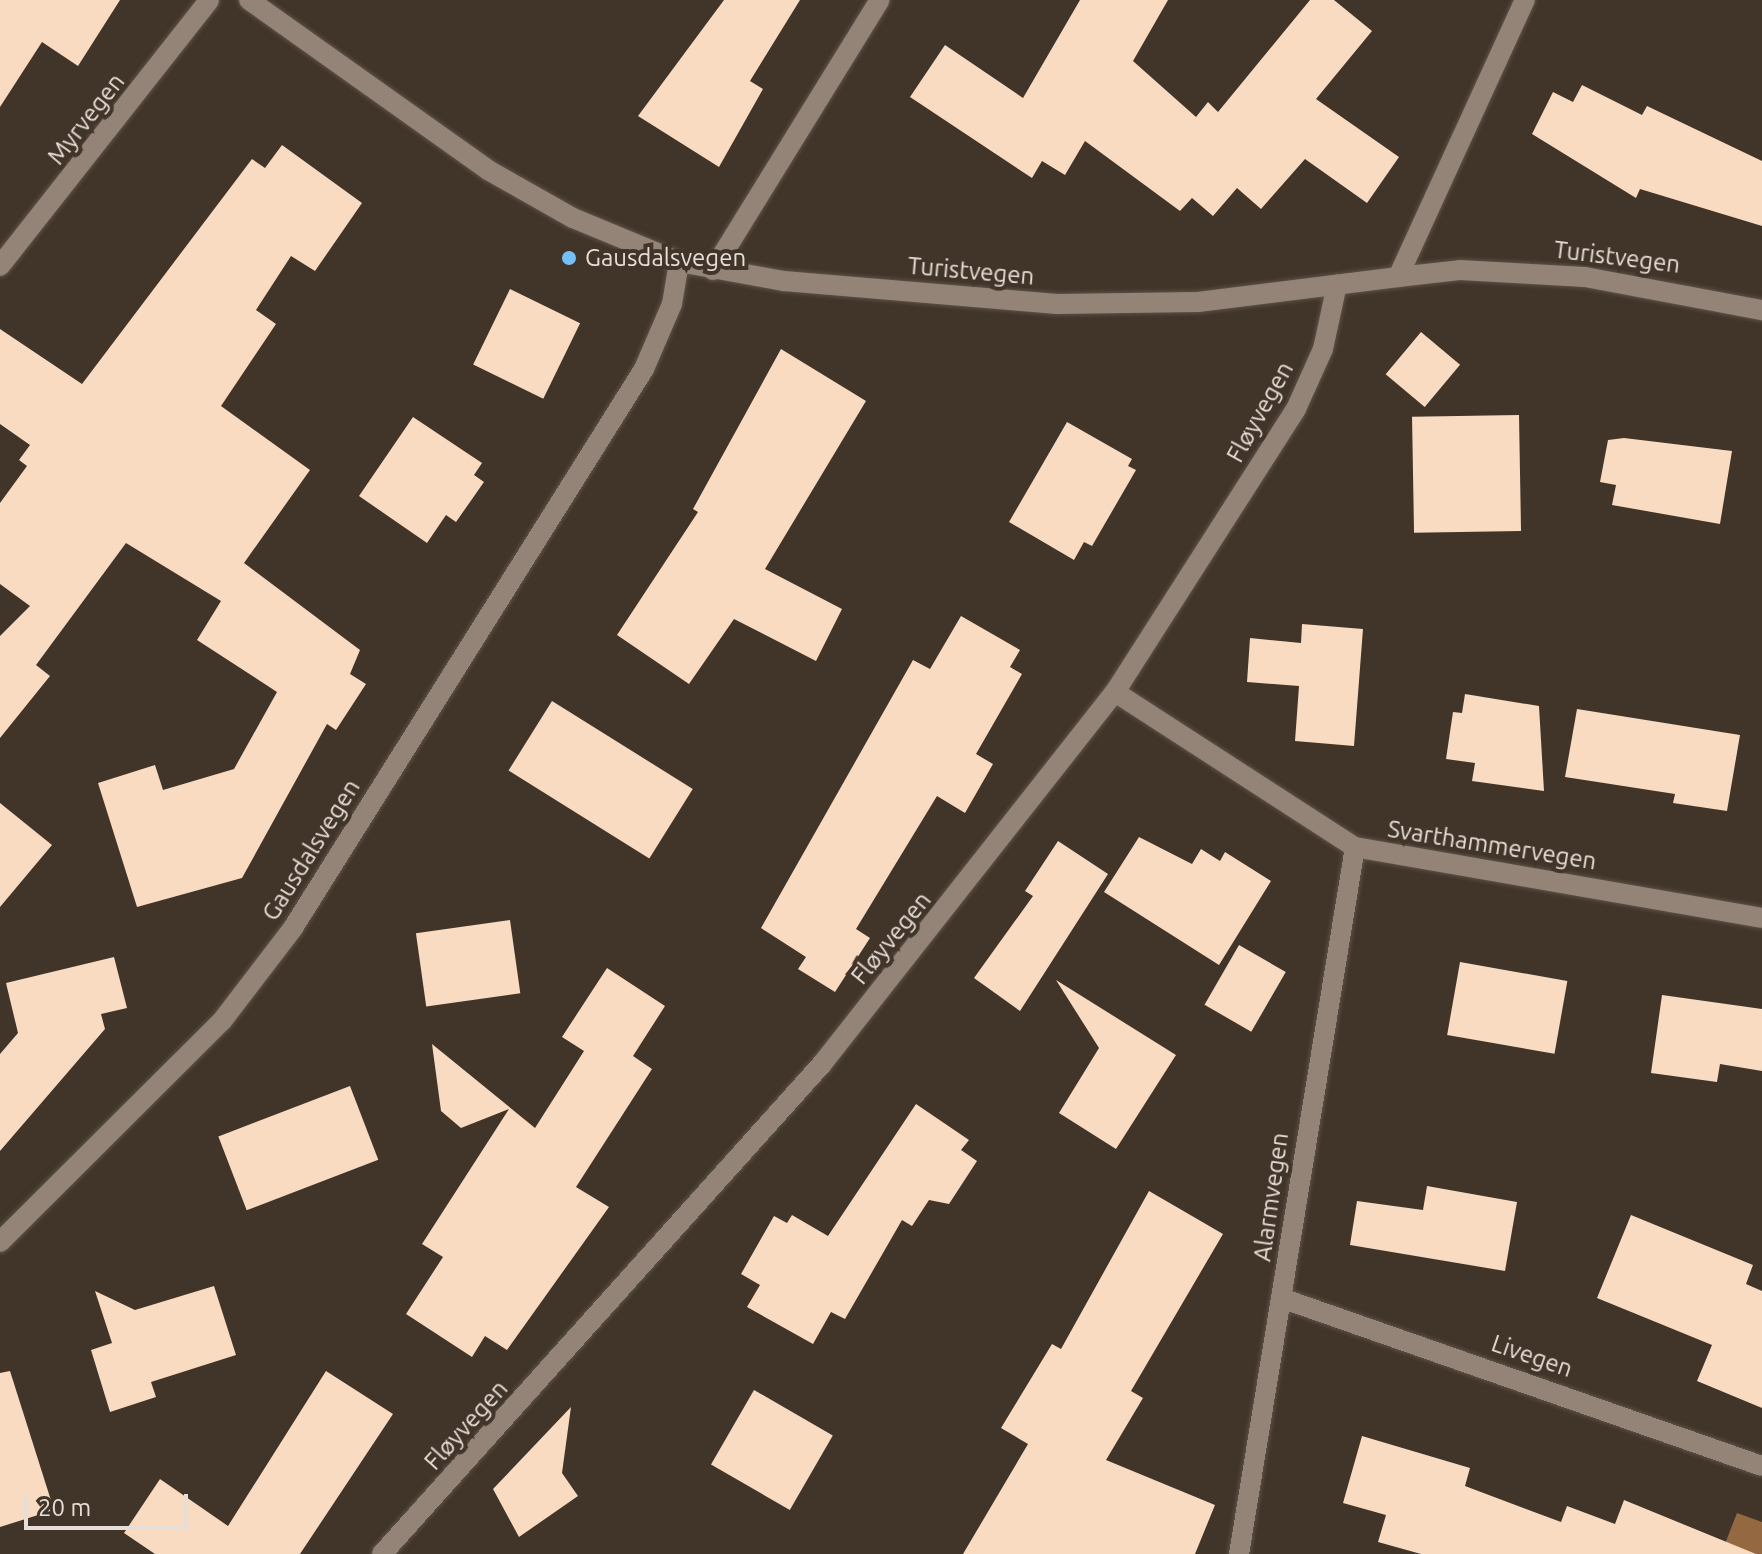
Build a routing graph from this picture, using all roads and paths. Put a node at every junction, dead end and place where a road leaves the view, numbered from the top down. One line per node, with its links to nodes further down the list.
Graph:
1 (209, 0): 6 (street, Myrvegen)
2 (249, 0): 5 (street, Turistvegen)
3 (880, 0): 7 (street)
4 (1525, 0): 8 (street)
5 (679, 262): 7 (street, Turistvegen); 14 (street, Gausdalsvegen)
6 (0, 266)
7 (713, 270): 9 (street, Turistvegen)
8 (1398, 277): 9 (street, Turistvegen); 10 (street, Turistvegen)
9 (1337, 284): 11 (street, Fløyvegen)
10 (1762, 310)
11 (1115, 692): 12 (street, Svarthammervegen); 17 (street, Fløyvegen)
12 (1355, 847): 13 (street, Svarthammervegen); 15 (street, Alarmvegen)
13 (1762, 918)
14 (0, 1242)
15 (1284, 1299): 16 (street, Livegen); 18 (street, Alarmvegen)
16 (1762, 1466)
17 (382, 1554)
18 (1239, 1554)

